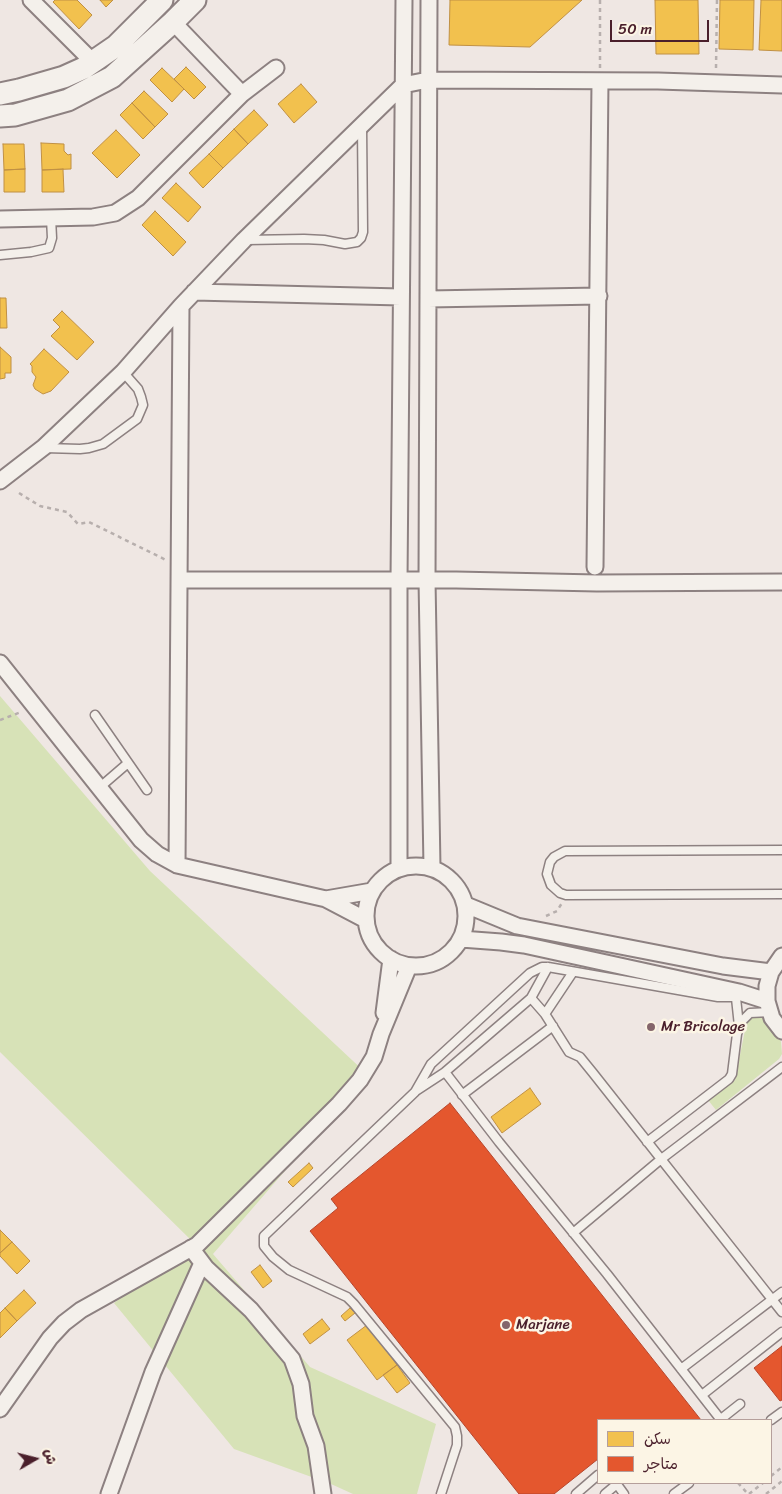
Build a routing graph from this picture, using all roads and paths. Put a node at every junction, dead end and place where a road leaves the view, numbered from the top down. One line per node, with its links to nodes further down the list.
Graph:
1 (31, 0): 9 (street)
2 (161, 0): 9 (street)
3 (195, 0): 8 (street)
4 (404, 0): 14 (street)
5 (429, 0): 11 (street)
6 (600, 0): 12 (path)
7 (717, 0): 13 (path)
8 (174, 22): 17 (street); 18 (street)
9 (92, 61): 16 (street)
10 (276, 68): 17 (street)
11 (428, 80): 12 (street); 14 (street); 27 (street)
12 (600, 81): 13 (street); 25 (street)
13 (716, 83): 15 (street)
14 (403, 85): 19 (street); 26 (street)
15 (782, 85)
16 (0, 94)
17 (242, 94): 20 (street)
18 (0, 116)
19 (362, 126): 22 (street); 22 (lane)
20 (51, 218): 21 (street); 23 (lane)
21 (0, 219)
22 (244, 240): 24 (street)
23 (0, 255)
24 (194, 292): 26 (street); 28 (street)
25 (599, 296): 27 (street); 34 (street)
26 (401, 297): 36 (street)
27 (428, 299): 37 (street)
28 (181, 306): 29 (street); 35 (street)
29 (123, 372): 30 (street); 30 (lane)
30 (44, 448): 31 (street)
31 (0, 481)
32 (19, 492): 33 (path)
33 (166, 560)
34 (595, 567)
35 (180, 580): 36 (street); 47 (street)
36 (399, 580): 37 (street); 49 (street)
37 (427, 580): 38 (street); 48 (street)
38 (782, 582)
39 (0, 663): 40 (street)
40 (34, 707): 42 (path); 44 (street)
41 (95, 715): 43 (lane)
42 (0, 720)
43 (128, 763): 44 (lane); 45 (lane)
44 (99, 788): 47 (street)
45 (147, 790)
46 (782, 850): 52 (lane)
47 (177, 865): 53 (street)
48 (432, 867): 49 (street); 54 (street)
49 (399, 869): 50 (street)
50 (372, 891): 53 (street); 56 (street)
51 (782, 894): 52 (lane)
52 (566, 895): 55 (path)
53 (326, 899): 56 (street)
54 (466, 905): 57 (street); 63 (street)
55 (540, 918)
56 (366, 920): 59 (street)
57 (461, 939): 60 (street); 64 (street)
58 (782, 956): 63 (street)
59 (391, 959): 60 (street); 71 (street)
60 (409, 966): 71 (street)
61 (548, 967): 62 (lane); 65 (lane); 74 (lane)
62 (573, 972): 64 (lane); 67 (lane)
63 (771, 972): 66 (street)
64 (737, 995): 66 (street); 69 (lane)
65 (531, 998): 67 (lane); 73 (lane)
66 (769, 1006): 69 (lane); 70 (street)
67 (545, 1014): 68 (lane)
68 (553, 1026): 75 (lane); 76 (lane)
69 (739, 1026): 76 (lane)
70 (782, 1031)
71 (381, 1034): 79 (street)
72 (782, 1067): 77 (lane)
73 (445, 1072): 74 (lane); 75 (lane)
74 (415, 1092): 102 (lane)
75 (462, 1095): 78 (lane)
76 (646, 1142): 77 (lane)
77 (660, 1160): 78 (lane); 82 (lane)
78 (573, 1233): 85 (lane)
79 (192, 1248): 80 (street); 88 (street)
80 (202, 1263): 100 (street); 101 (street)
81 (782, 1292): 82 (lane)
82 (772, 1300): 83 (lane); 85 (lane)
83 (782, 1312)
84 (782, 1332): 86 (lane)
85 (681, 1370): 86 (lane)
86 (702, 1395): 89 (lane)
87 (740, 1404): 90 (lane)
88 (1, 1405)
89 (720, 1419)
90 (722, 1419)
91 (782, 1467): 92 (path)
92 (772, 1475)
93 (597, 1476): 99 (lane)
94 (782, 1481): 106 (path)
95 (616, 1484): 103 (lane)
96 (688, 1484): 104 (lane)
97 (739, 1484): 105 (path)
98 (762, 1484): 105 (path)
99 (579, 1493)
100 (109, 1494)
101 (323, 1494)
102 (441, 1494)
103 (605, 1494)
104 (674, 1494)
105 (749, 1494)
106 (766, 1494)

